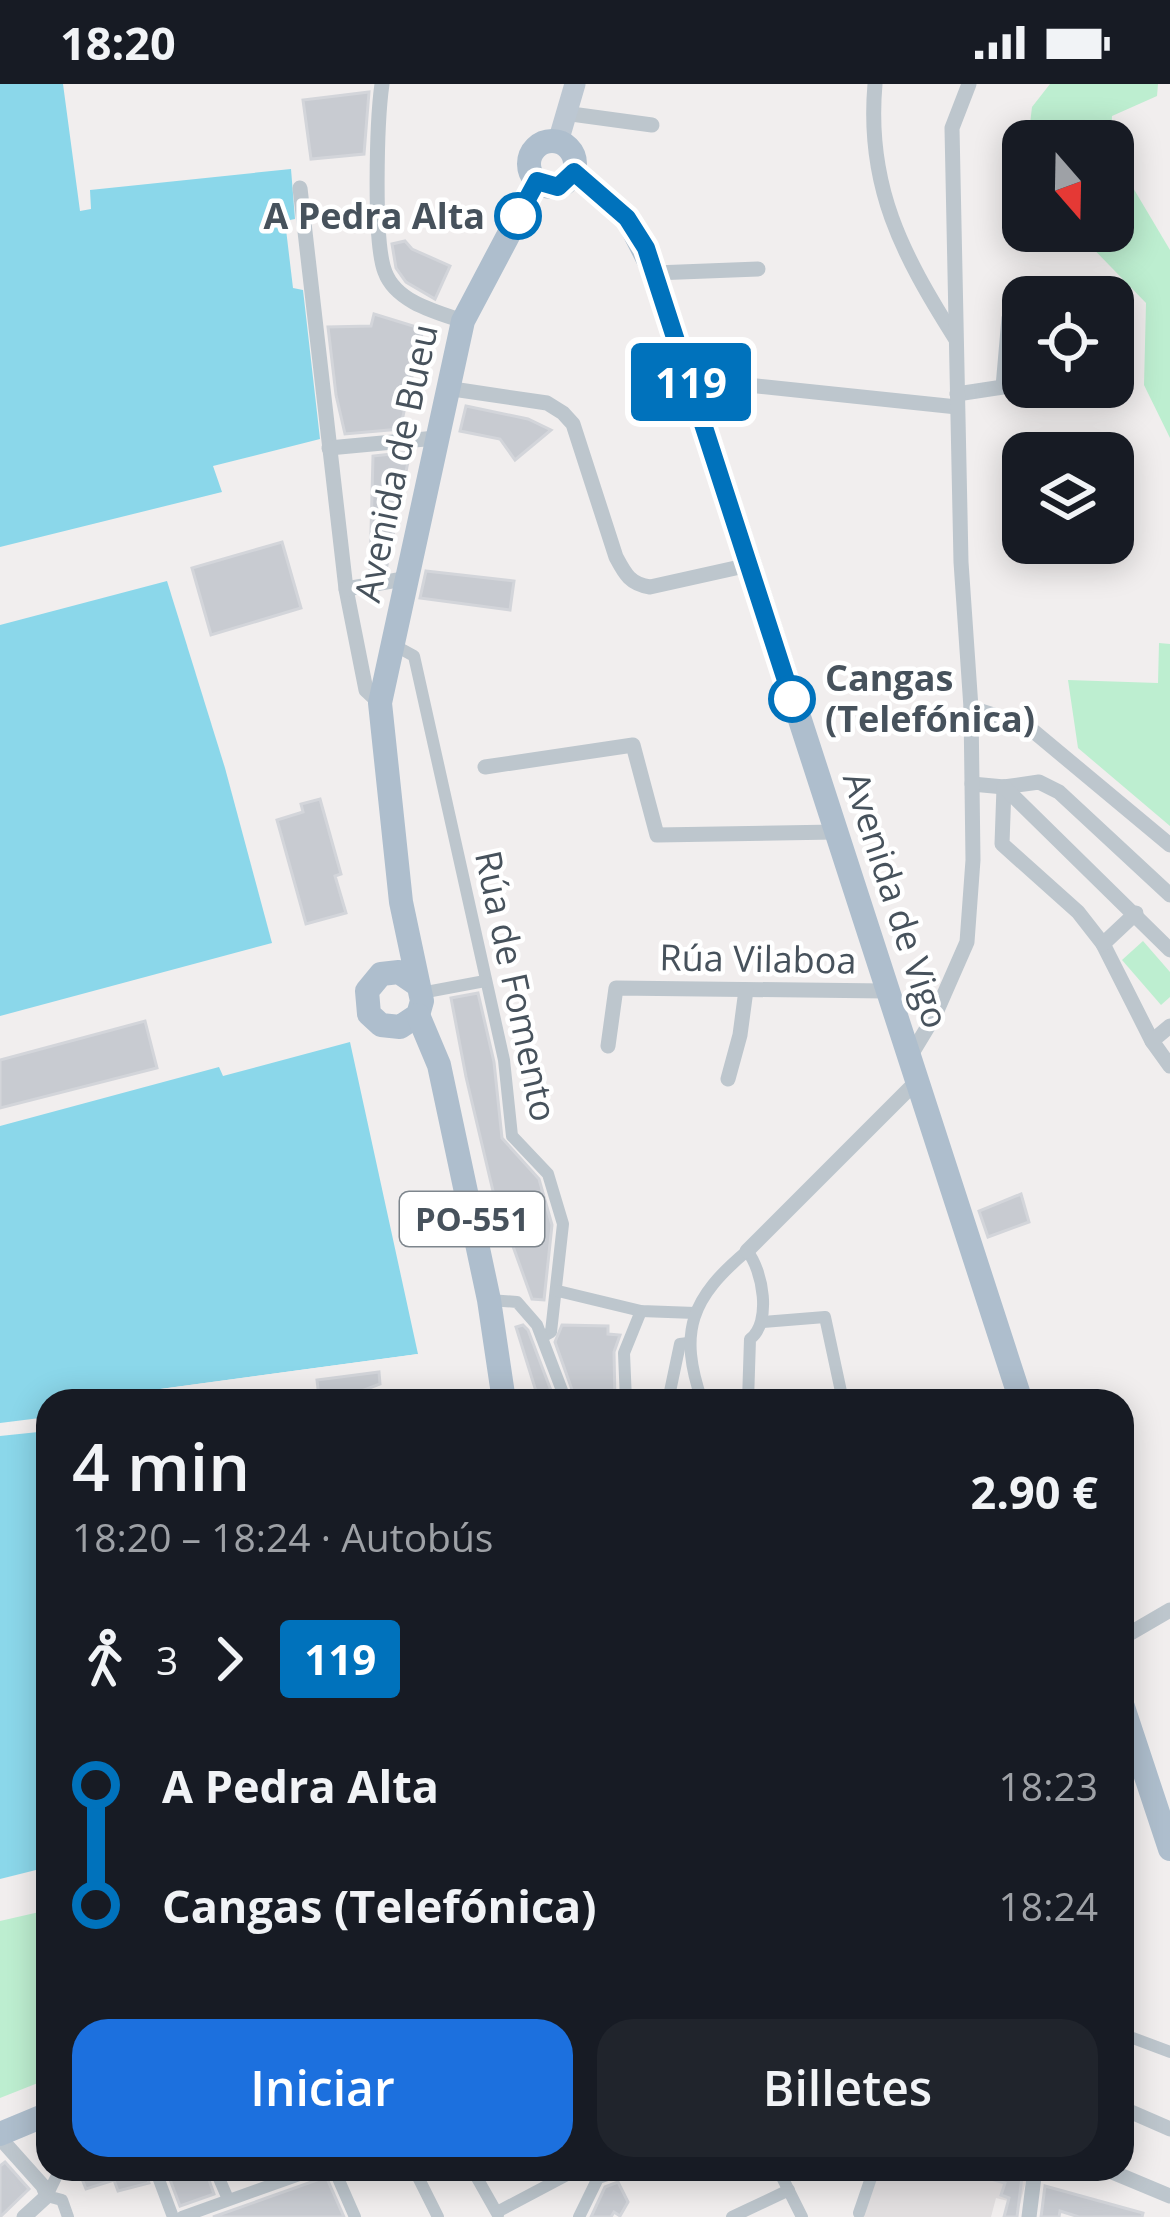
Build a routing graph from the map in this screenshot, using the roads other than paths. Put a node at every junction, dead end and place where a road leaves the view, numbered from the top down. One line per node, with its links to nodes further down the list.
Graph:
1 (382, 84): 13 (street)
2 (575, 84): 5 (main road)
3 (875, 84): 14 (street)
4 (969, 84): 14 (street)
5 (564, 113): 6 (street); 7 (main road)
6 (652, 125)
7 (558, 142): 8 (main road); 9 (main road)
8 (574, 172): 9 (main road); 12 (main road, Avenida de Vigo)
9 (537, 181): 13 (main road, Avenida de Bueu / PO-551)
10 (300, 188): 20 (street)
11 (758, 269): 12 (street)
12 (655, 273): 17 (main road, Avenida de Vigo)
13 (463, 321): 16 (main road, Avenida de Bueu / PO-551)
14 (956, 339): 18 (street)
15 (1002, 387): 18 (street)
16 (446, 388): 19 (main road, Avenida de Bueu / PO-551); 21 (street)
17 (694, 392): 18 (street); 21 (main road, Avenida de Vigo)
18 (957, 400): 26 (street)
19 (436, 438): 20 (street); 22 (main road, Avenida de Bueu / PO-551)
20 (329, 448): 23 (street)
21 (749, 566): 30 (main road, Avenida de Vigo)
22 (409, 578): 23 (street); 24 (main road, Avenida de Bueu / PO-551)
23 (346, 589): 25 (street)
24 (392, 644): 25 (main road, Avenida de Bueu / PO-551); 38 (street, Rúa de Fomento)
25 (380, 703): 33 (main road, PO-551)
26 (971, 708): 28 (street); 31 (street)
27 (485, 767): 30 (street)
28 (972, 784): 29 (street); 47 (street)
29 (1004, 788): 32 (street); 34 (street); 35 (street)
30 (836, 832): 40 (main road, Avenida de Vigo)
31 (1170, 845)
32 (1170, 895)
33 (401, 902): 37 (main road, PO-551); 41 (main road, PO-551)
34 (1136, 913): 35 (street); 36 (street)
35 (1103, 944): 44 (street)
36 (1170, 950)
37 (388, 972): 41 (main road); 43 (main road, PO-551)
38 (485, 981): 41 (street); 51 (street, Rúa de Fomento)
39 (746, 990): 40 (street, Rúa Vilaboa); 45 (street, Rúa Vilaboa); 48 (street)
40 (886, 991): 47 (main road, Avenida de Vigo)
41 (419, 998): 43 (main road); 49 (main road, PO-551)
42 (1170, 1026): 44 (street)
43 (390, 1028): 49 (main road, PO-551)
44 (1152, 1041): 46 (street)
45 (608, 1046)
46 (1170, 1066)
47 (912, 1070): 50 (street); 65 (main road, Avenida de Vigo)
48 (728, 1079)
49 (441, 1082): 52 (main road, PO-551)
50 (747, 1251): 53 (street); 55 (street)
51 (558, 1291): 54 (street); 56 (street, Rúa de Fomento)
52 (489, 1300): 56 (street); 58 (main road, PO-551)
53 (697, 1309): 54 (street); 57 (street)
54 (641, 1310): 60 (street)
55 (763, 1322): 63 (street); 64 (street)
56 (542, 1337): 59 (street)
57 (688, 1343): 61 (street); 62 (street)
58 (505, 1389)
59 (562, 1389)
60 (625, 1389)
61 (670, 1389)
62 (699, 1389)
63 (748, 1389)
64 (840, 1389)
65 (1017, 1389)
66 (1170, 1610): 67 (street)
67 (1134, 1631)
68 (1134, 1740): 69 (main road)
69 (1170, 1849)
70 (1134, 2038): 71 (street)
71 (1170, 2052)
72 (1134, 2113): 74 (street)
73 (36, 2120): 75 (main road)
74 (1170, 2129)
75 (0, 2136): 76 (street)
76 (36, 2178)
77 (39, 2181): 93 (street)
78 (58, 2181): 93 (street)
79 (161, 2181): 100 (street)
80 (220, 2181): 94 (street)
81 (264, 2181): 94 (street)
82 (339, 2181): 101 (street)
83 (420, 2181): 102 (street)
84 (479, 2181): 96 (street)
85 (552, 2181): 96 (street)
86 (597, 2181): 103 (street)
87 (784, 2181): 91 (street)
88 (870, 2181): 95 (street)
89 (1039, 2181): 97 (street)
90 (1134, 2181): 92 (street)
91 (788, 2190): 104 (street); 105 (street)
92 (1170, 2196)
93 (55, 2198): 98 (street); 99 (street)
94 (228, 2199): 100 (street)
95 (860, 2213)
96 (498, 2214)
97 (1031, 2216)
98 (24, 2217)
99 (68, 2217)
100 (178, 2217)
101 (355, 2217)
102 (438, 2217)
103 (579, 2217)
104 (732, 2217)
105 (802, 2217)

